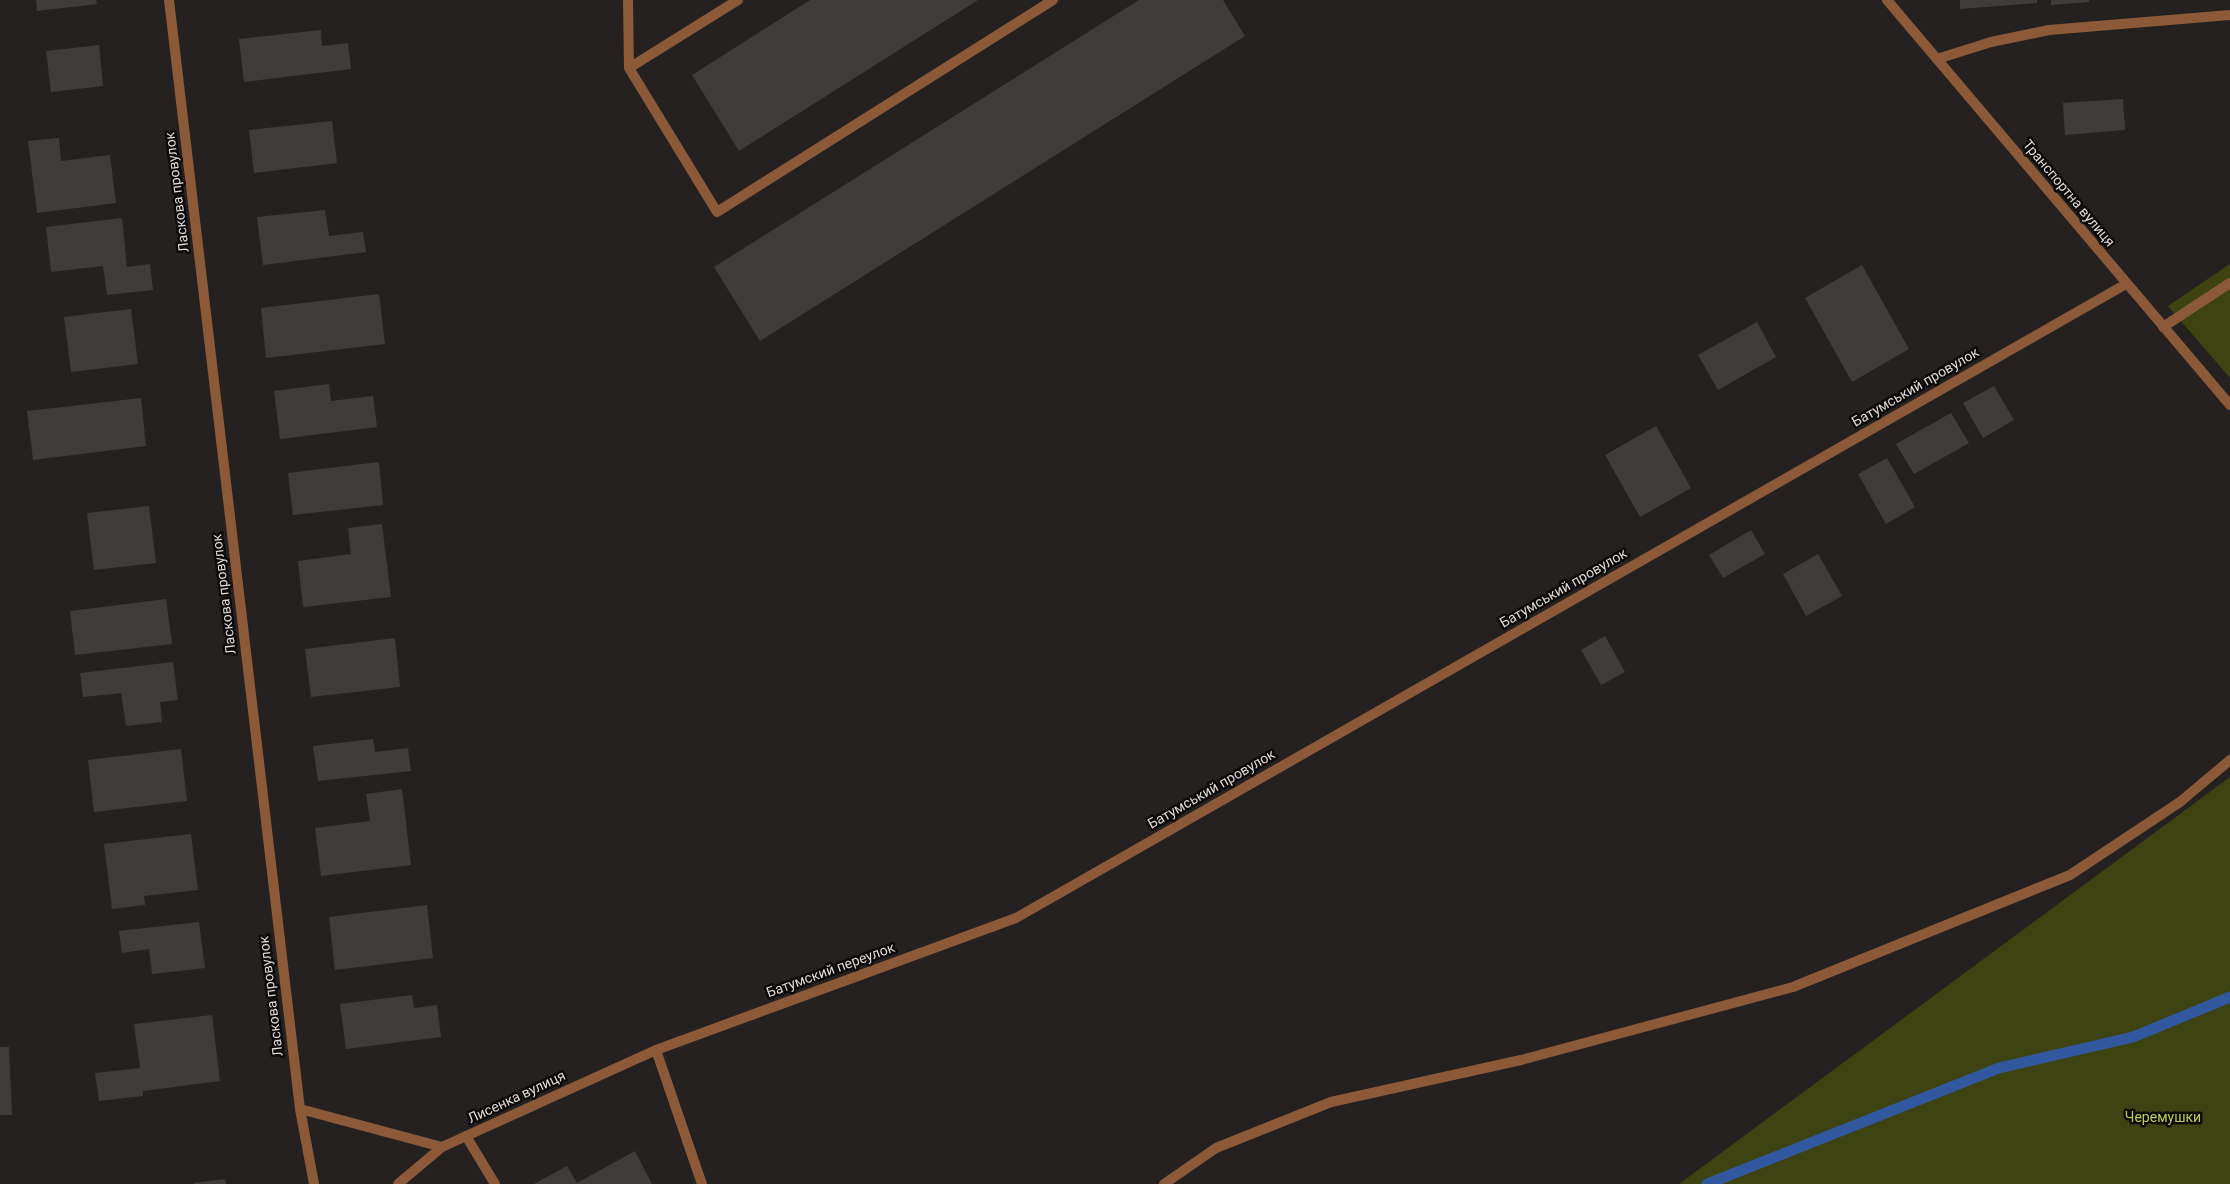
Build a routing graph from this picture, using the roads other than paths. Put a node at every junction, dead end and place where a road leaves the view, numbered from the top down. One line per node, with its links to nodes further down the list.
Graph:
1 (169, 0): 16 (street, Ласкова провулок)
2 (628, 0): 8 (street)
3 (738, 0): 8 (street)
4 (1053, 0): 8 (street)
5 (1887, 0): 7 (street, Транспортна вулиця)
6 (2230, 15): 7 (street)
7 (1937, 59): 10 (street, Транспортна вулиця)
8 (629, 68)
9 (2230, 283): 11 (street)
10 (2126, 284): 11 (street, Транспортна вулиця); 14 (street, Батумський провулок)
11 (2163, 327): 12 (street, Транспортна вулиця)
12 (2230, 405)
13 (2230, 760): 23 (street)
14 (1016, 918): 15 (street, Батумский переулок)
15 (656, 1050): 17 (street, Лисенка вулиця); 22 (street)
16 (300, 1109): 18 (street); 19 (street, Ласкова провулок)
17 (466, 1136): 18 (street, Лисенка вулиця); 21 (street)
18 (442, 1147): 20 (street, Лисенка вулиця)
19 (314, 1184)
20 (398, 1184)
21 (494, 1184)
22 (702, 1184)
23 (1164, 1184)

